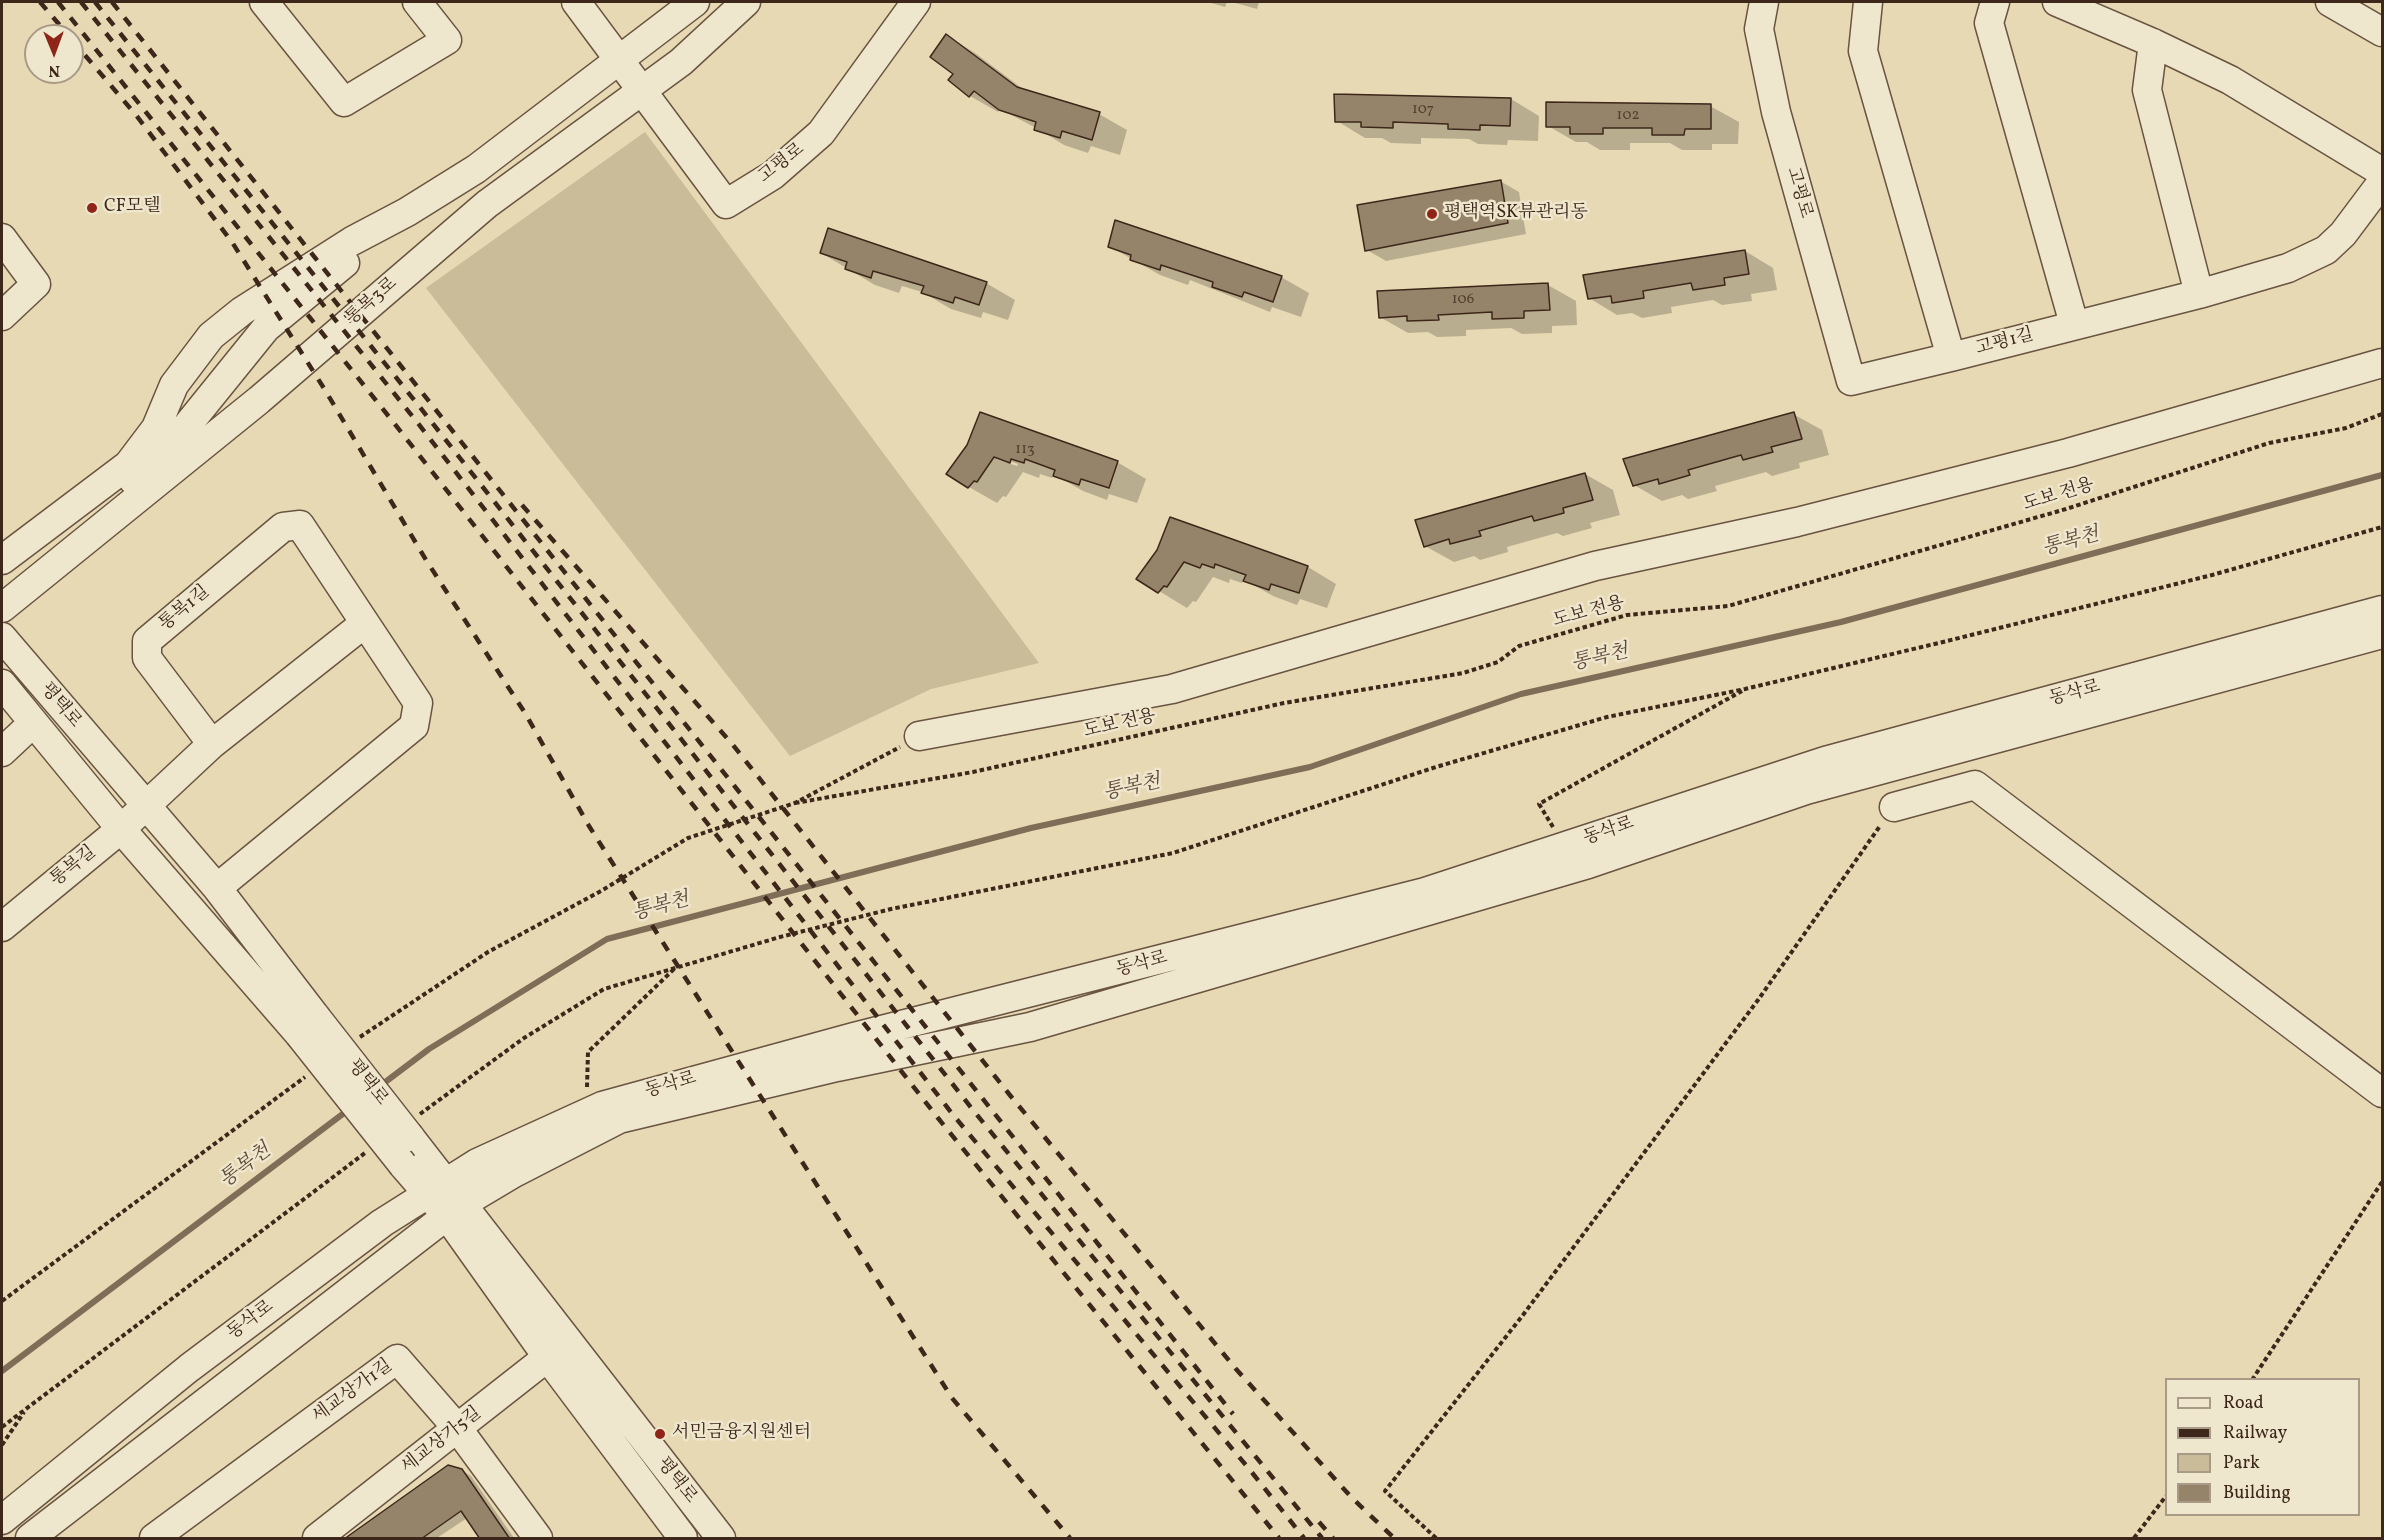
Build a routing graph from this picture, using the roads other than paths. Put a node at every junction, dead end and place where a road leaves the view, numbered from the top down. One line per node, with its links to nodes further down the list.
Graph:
1 (264, 2): 11 (street)
2 (576, 2): 14 (street)
3 (695, 2): 14 (street)
4 (746, 2): 15 (street, 통복3로)
5 (916, 2): 15 (street, 고평로)
6 (1764, 2): 23 (street, 고평로)
7 (1868, 2): 23 (street, 고평1길)
8 (1995, 2): 22 (street)
9 (2057, 2): 13 (street)
10 (2330, 2): 12 (street)
11 (424, 5)
12 (2382, 32)
13 (2153, 43): 16 (street); 20 (street)
14 (620, 58): 15 (street); 18 (street)
15 (640, 90): 27 (street, 통복3로)
16 (2382, 172)
17 (2382, 182): 20 (street, 고평1길)
18 (407, 212): 25 (street); 26 (street)
19 (2, 238): 21 (street)
20 (2199, 294): 22 (street, 고평1길)
21 (2, 316)
22 (2074, 324): 23 (street, 고평1길)
23 (1951, 357)
24 (2382, 363): 34 (street)
25 (2, 560)
26 (2, 578)
27 (2, 608)
28 (2382, 610): 44 (street, 동삭로)
29 (365, 623): 35 (street); 35 (street, 통복1길); 40 (street, 통복1길)
30 (2382, 634): 44 (street, 동삭로)
31 (2, 637): 37 (street, 평택로)
32 (2, 684): 33 (street, 평택로)
33 (33, 723): 36 (street); 39 (street, 평택로)
34 (920, 736)
35 (212, 744): 37 (street, 통복길)
36 (2, 752)
37 (144, 805): 39 (street, 통복길); 40 (street, 평택로)
38 (1893, 807): 43 (street)
39 (121, 829): 41 (street, 통복길); 42 (street, 평택로)
40 (217, 888): 42 (street, 평택로)
41 (6, 914)
42 (308, 1025): 44 (street, 평택로, bridge); 44 (street, 평택로, bridge)
43 (2382, 1093)
44 (446, 1199): 45 (street, 평택로); 47 (street, 동삭로); 49 (street, 동삭로)
45 (558, 1350): 46 (street, 세교상가5길); 52 (street, 평택로); 53 (street, 평택로)
46 (458, 1429): 48 (street, 세교상가1길); 50 (street, 세교상가1길); 51 (street, 세교상가5길)
47 (2, 1520)
48 (534, 1537)
49 (30, 1539)
50 (154, 1539)
51 (317, 1539)
52 (683, 1539)
53 (721, 1539)

